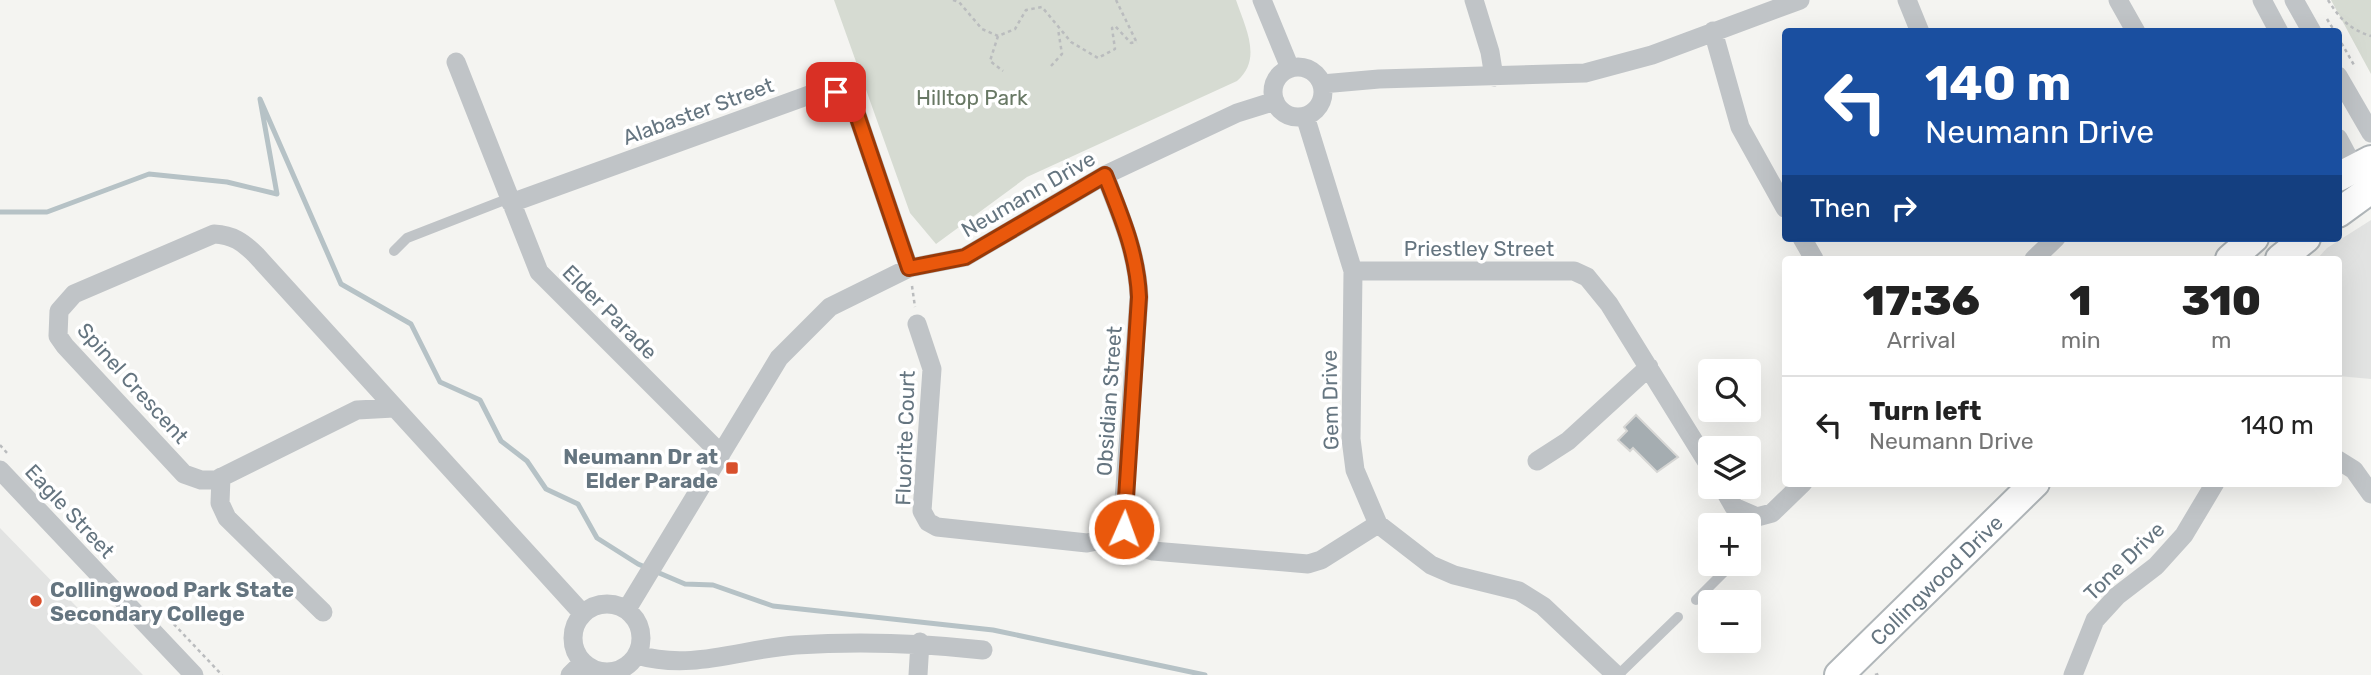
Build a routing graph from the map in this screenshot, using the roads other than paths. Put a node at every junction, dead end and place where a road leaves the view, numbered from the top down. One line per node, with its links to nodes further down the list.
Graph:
1 (1262, 0): 14 (street)
2 (1474, 0): 15 (street)
3 (1800, 0): 12 (street)
4 (1907, 0): 8 (street)
5 (2118, 0): 9 (street)
6 (2262, 0): 10 (street)
7 (2294, 0): 11 (street)
8 (1918, 28)
9 (2134, 28)
10 (2277, 28)
11 (2310, 28)
12 (1713, 31): 15 (street); 25 (street)
13 (456, 61): 24 (street, Elder Parade)
14 (1290, 68): 17 (street); 18 (street)
15 (1493, 77): 17 (street)
16 (2342, 83): 20 (street)
17 (1322, 84): 19 (street)
18 (1275, 101): 19 (street); 23 (street, Neumann Drive)
19 (1305, 116): 33 (street, Gem Drive)
20 (2371, 133)
21 (2342, 144): 22 (street)
22 (2361, 174): 26 (main road)
23 (1105, 175): 32 (street, Neumann Drive); 49 (street, Obsidian Street)
24 (510, 200): 29 (lane); 32 (street, Alabaster Street); 38 (street, Elder Parade)
25 (1782, 203)
26 (2342, 206)
27 (2249, 242): 30 (main road)
28 (2300, 242): 31 (main road)
29 (394, 251)
30 (2233, 256)
31 (2284, 256)
32 (909, 268): 38 (street, Neumann Drive)
33 (1353, 271): 35 (street, Priestley Street); 48 (street, Gem Drive)
34 (918, 324): 49 (street, Fluorite Court)
35 (1649, 367): 37 (street, Priestley Street); 39 (street)
36 (394, 408): 42 (street, Spinel Crescent); 42 (street, Spinel Crescent); 54 (street, Spinel Crescent)
37 (1698, 447)
38 (721, 454): 52 (street, Neumann Drive)
39 (1537, 461)
40 (2342, 462): 46 (street)
41 (0, 470): 61 (street, Eagle Street)
42 (221, 477): 53 (street)
43 (1799, 487): 47 (street)
44 (2031, 487): 64 (main road, Collingwood Drive)
45 (2213, 487): 65 (street, Tone Drive)
46 (2371, 494)
47 (1761, 519)
48 (1378, 524): 49 (street); 63 (street, Gem Drive)
49 (1126, 535)
50 (1720, 576): 51 (lane)
51 (1696, 600)
52 (627, 609): 54 (street); 58 (street)
53 (323, 612)
54 (582, 613): 60 (street)
55 (1678, 617): 63 (lane)
56 (920, 642): 57 (street); 59 (street); 62 (street)
57 (983, 650)
58 (637, 655): 59 (street); 60 (street)
59 (719, 667)
60 (577, 669)
61 (194, 675)
62 (918, 675)
63 (1617, 675)
64 (1839, 675)
65 (2073, 675)

